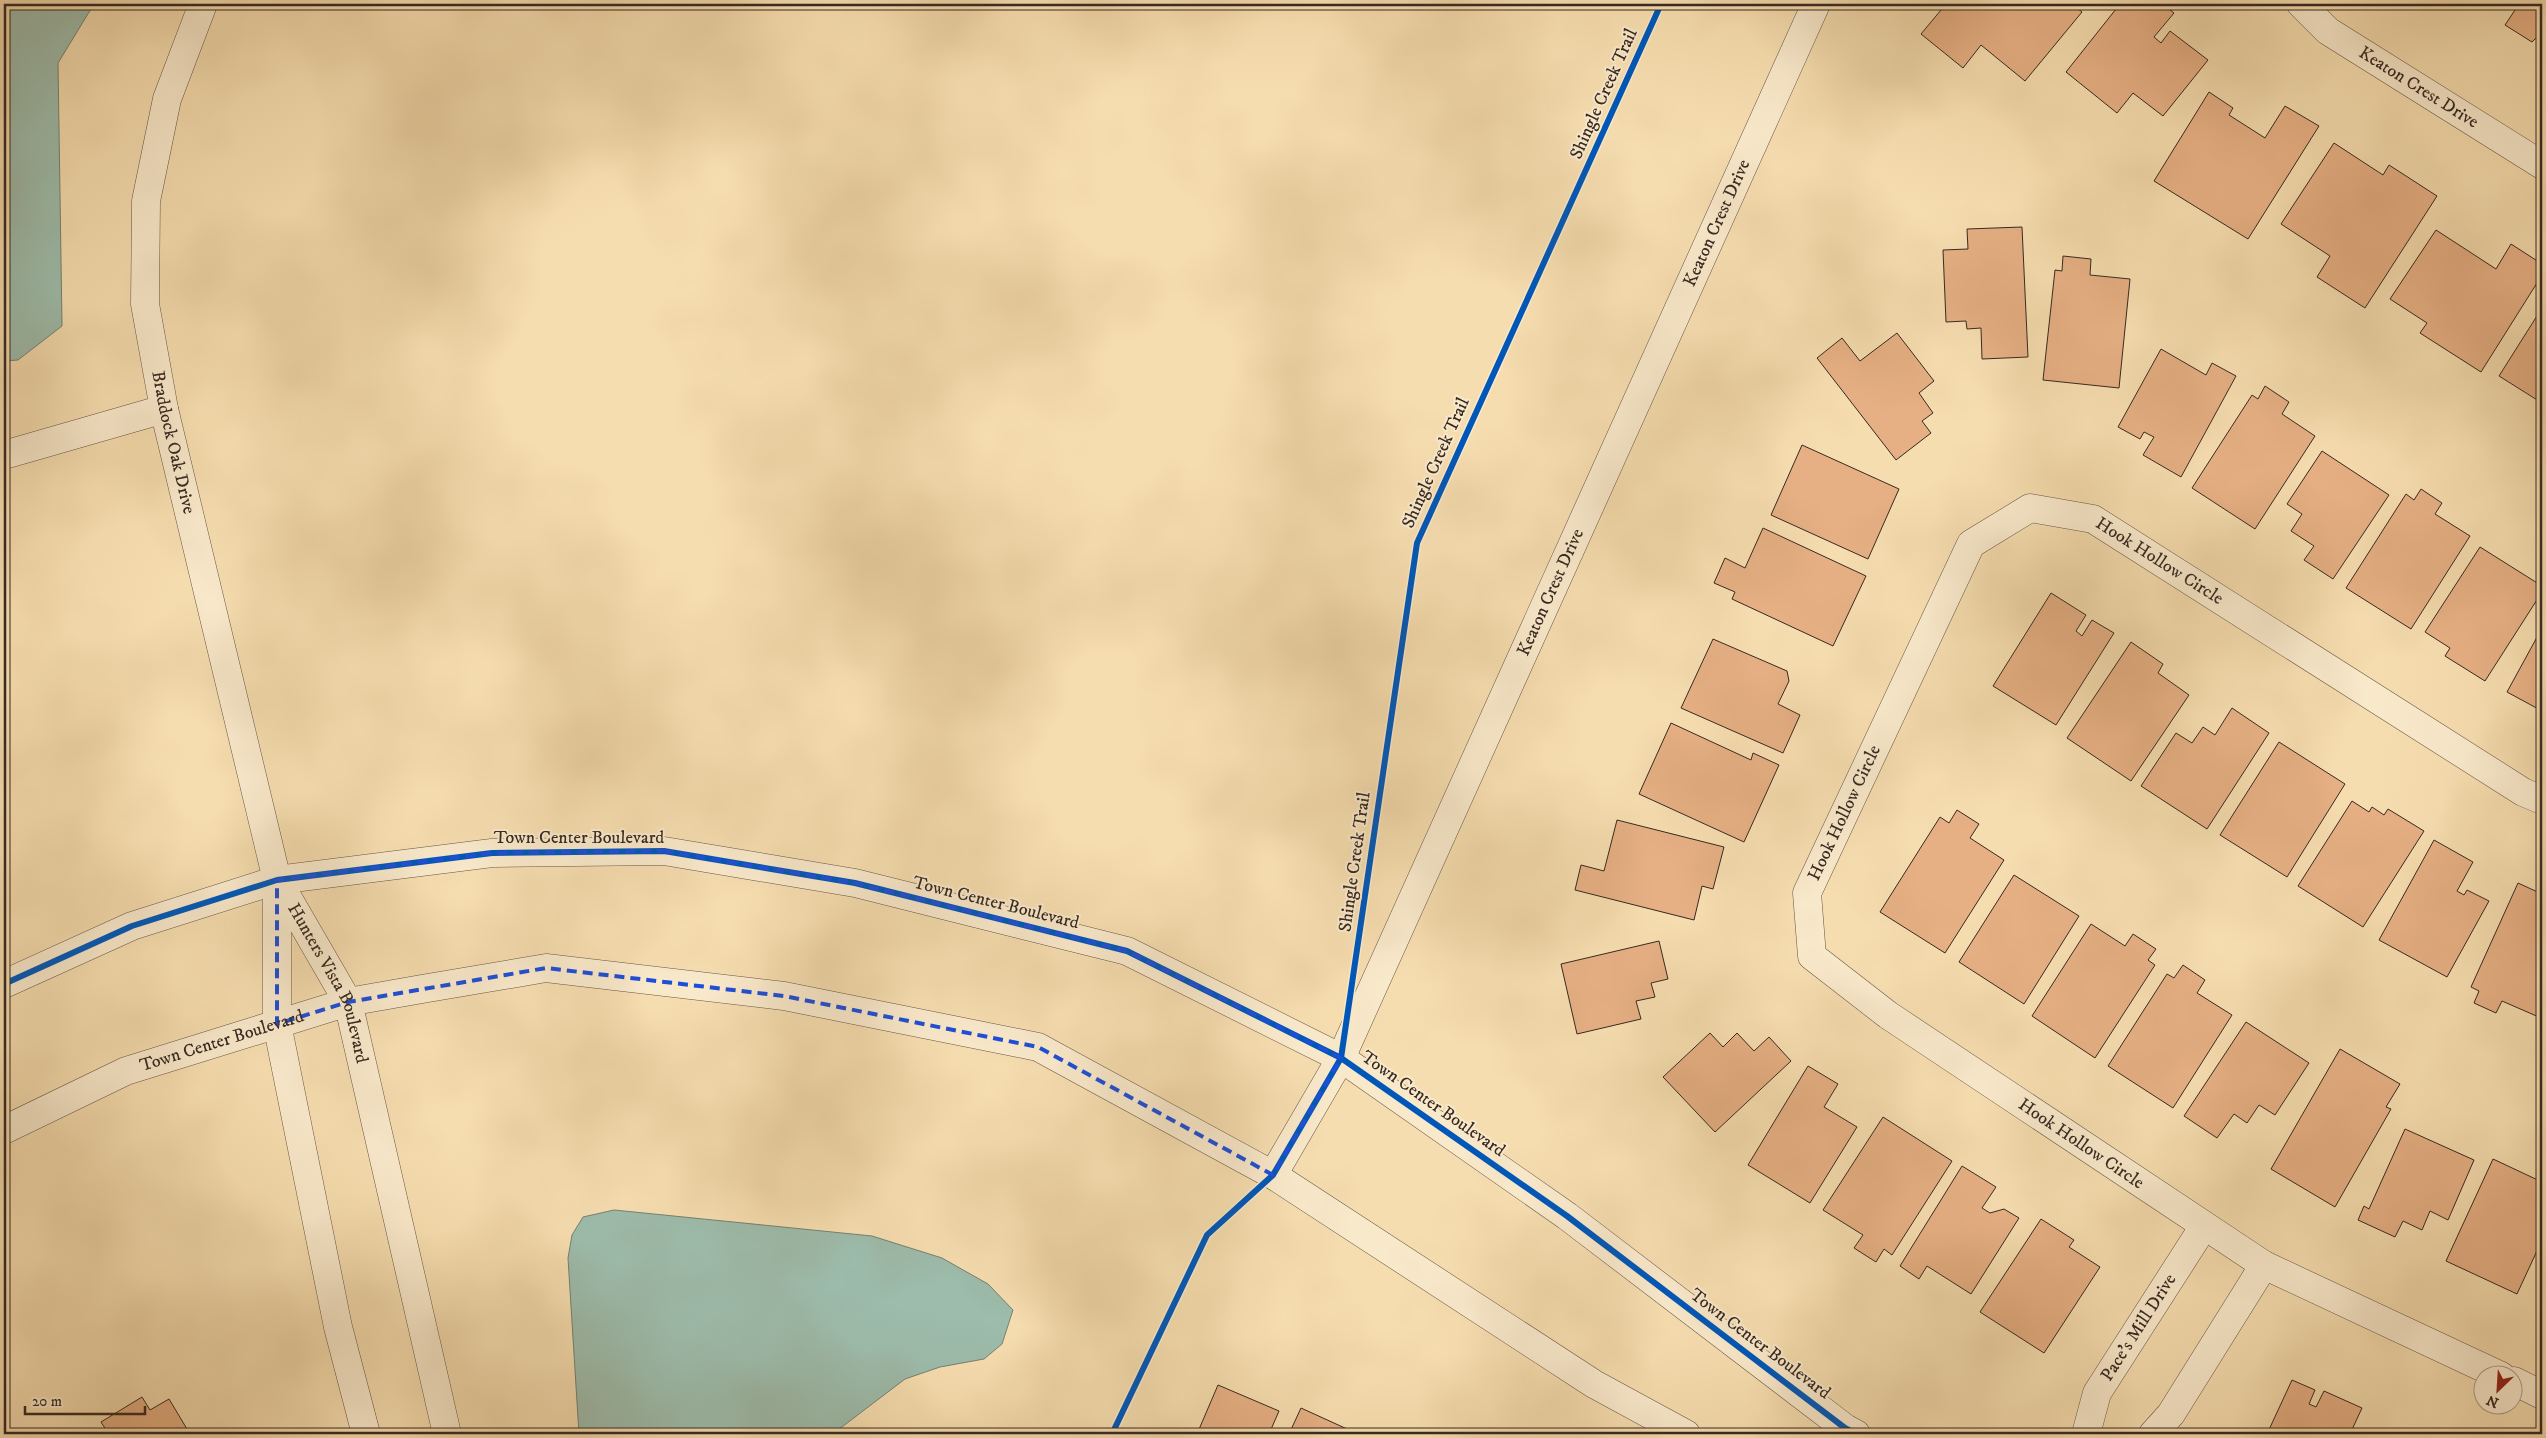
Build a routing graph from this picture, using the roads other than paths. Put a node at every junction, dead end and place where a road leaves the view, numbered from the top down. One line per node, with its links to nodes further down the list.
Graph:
1 (203, 4): 5 (street, Braddock Oak Drive)
2 (1816, 4): 12 (street, Keaton Crest Drive)
3 (2301, 4): 4 (street, Keaton Crest Drive)
4 (2542, 165)
5 (164, 409): 6 (street); 8 (street, Braddock Oak Drive)
6 (4, 455)
7 (2542, 800): 15 (street, Hook Hollow Circle)
8 (277, 880): 9 (street, Town Center Boulevard); 10 (street, Hunters Vista Boulevard); 11 (street, Hunters Vista Boulevard); 12 (street, Town Center Boulevard)
9 (4, 984)
10 (348, 1002): 11 (street, Town Center Boulevard); 14 (street, Town Center Boulevard); 21 (street, Hunters Vista Boulevard)
11 (277, 1024): 13 (street, Town Center Boulevard); 20 (street, Hunters Vista Boulevard)
12 (1341, 1058): 14 (street, Keaton Crest Drive); 23 (street, Town Center Boulevard)
13 (4, 1130)
14 (1273, 1175): 22 (street, Town Center Boulevard)
15 (2204, 1226): 16 (street, Hook Hollow Circle); 24 (street, Pace's Mill Drive)
16 (2264, 1265): 17 (street, Hook Hollow Circle); 25 (street)
17 (2480, 1366)
18 (2524, 1386): 19 (street)
19 (2542, 1395)
20 (366, 1434)
21 (447, 1434)
22 (1686, 1434)
23 (1856, 1434)
24 (2086, 1434)
25 (2154, 1434)

